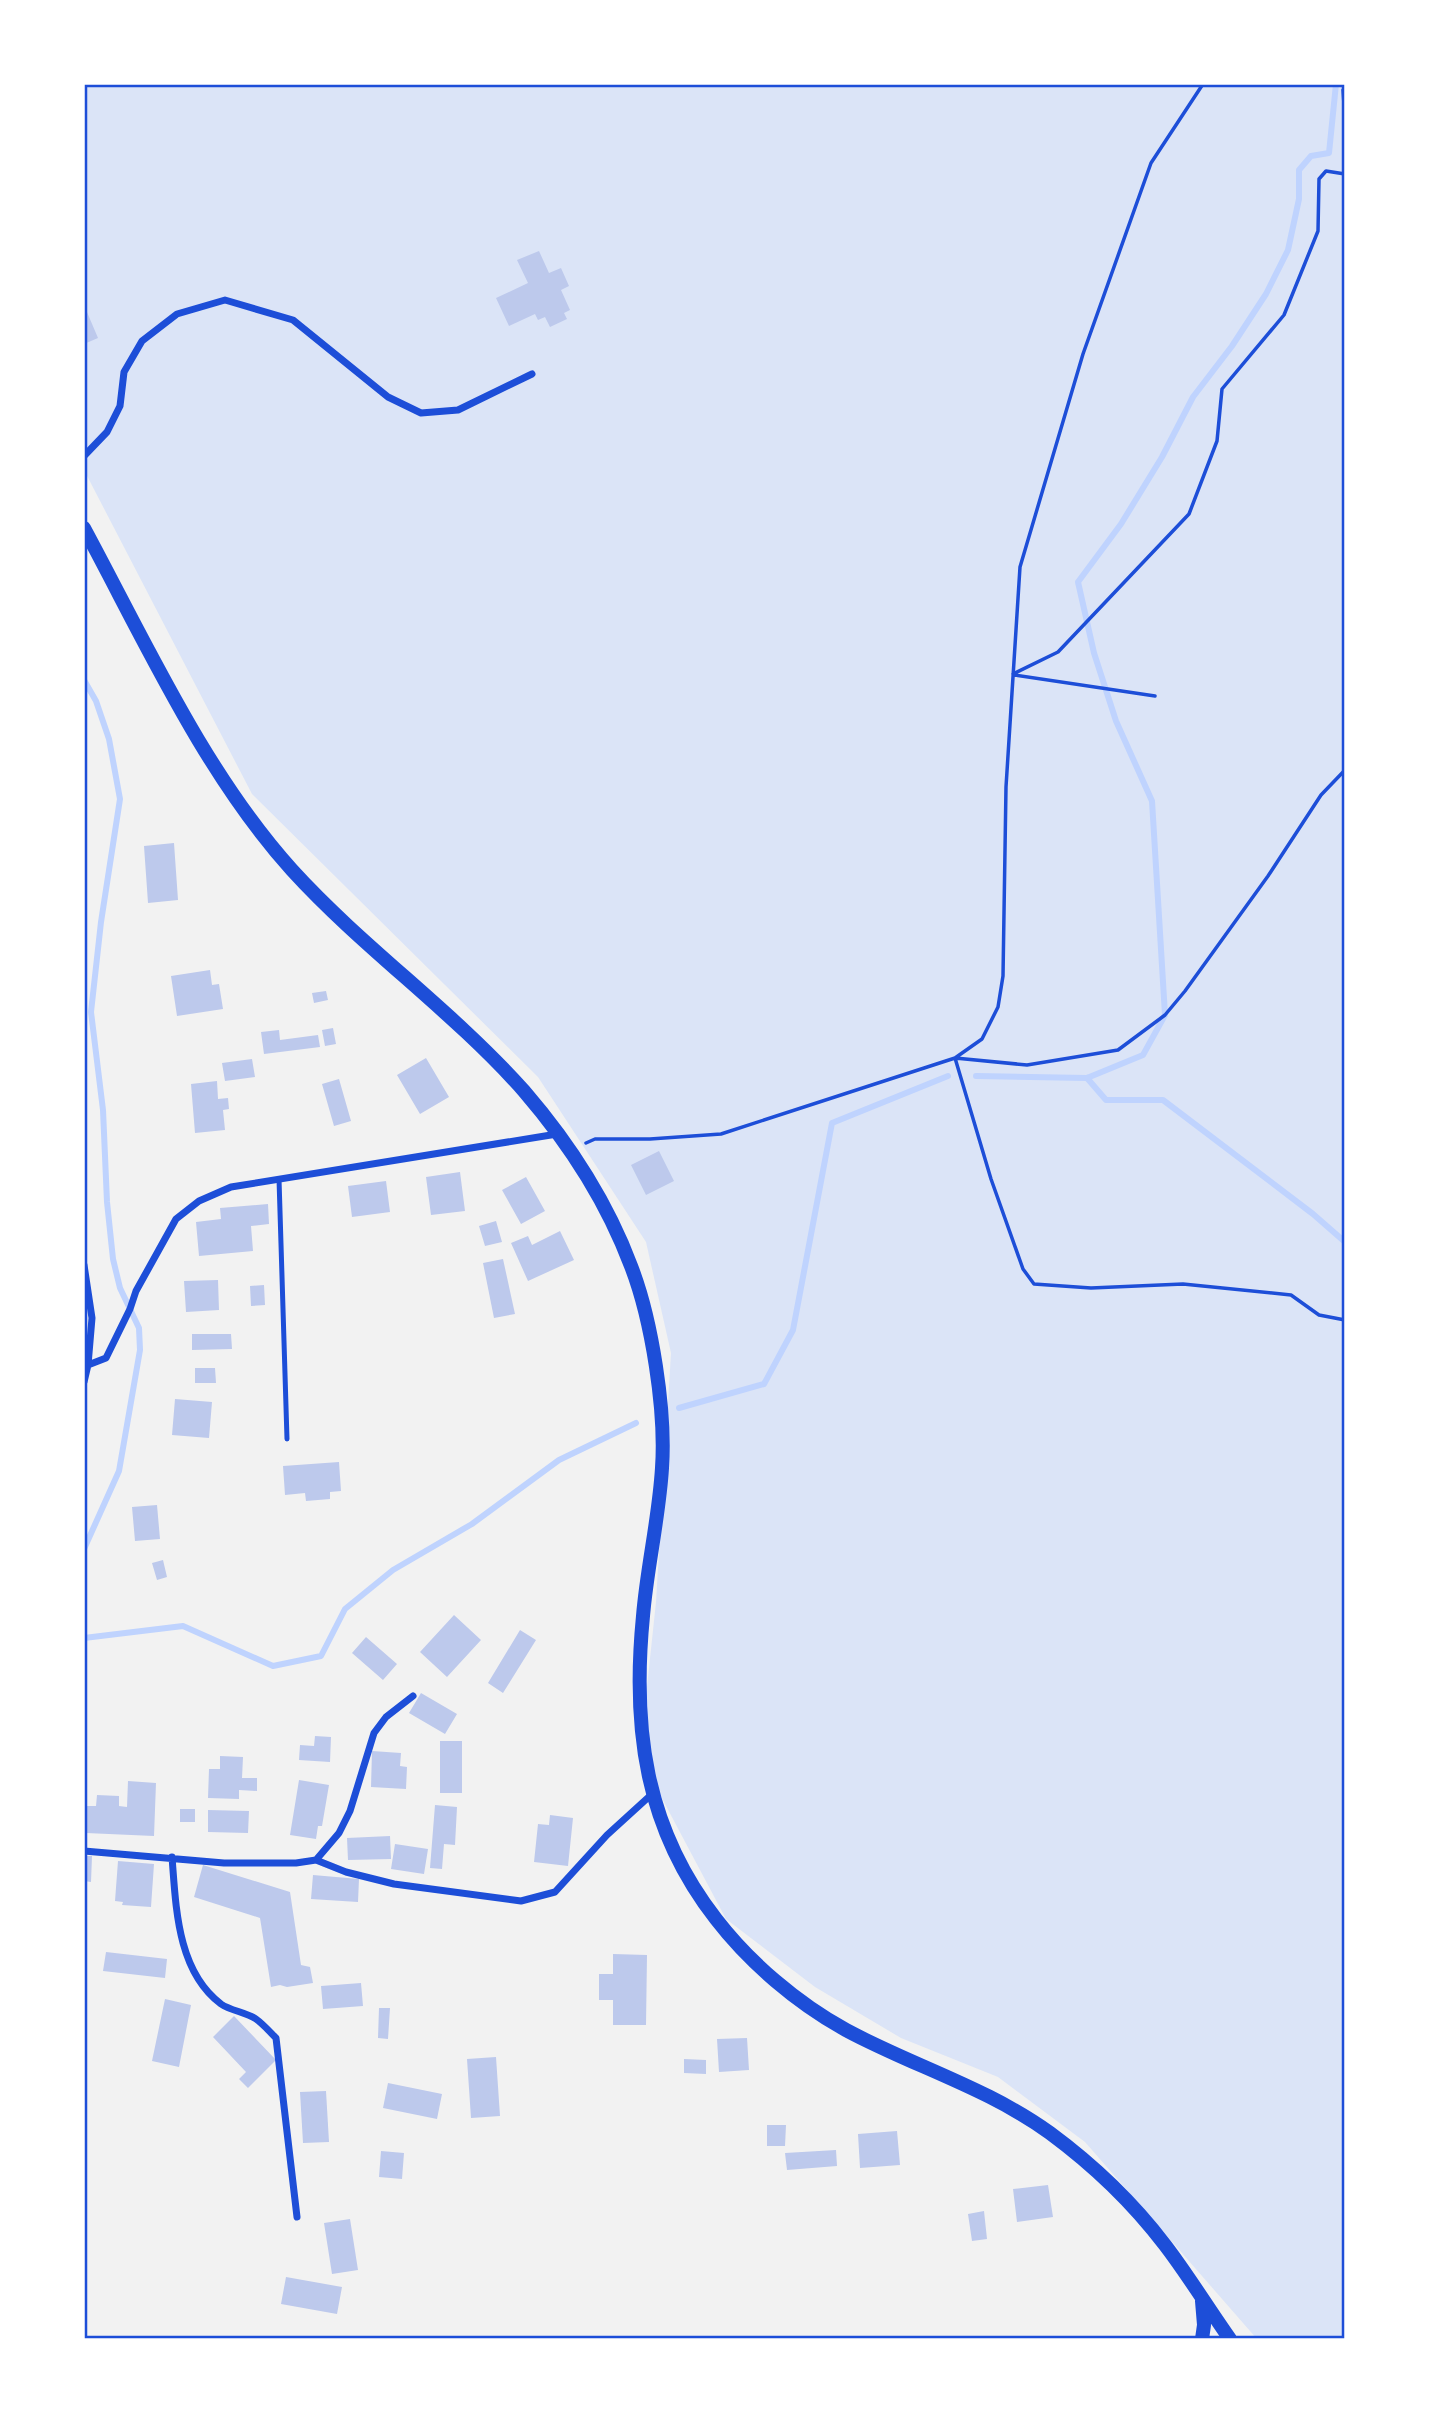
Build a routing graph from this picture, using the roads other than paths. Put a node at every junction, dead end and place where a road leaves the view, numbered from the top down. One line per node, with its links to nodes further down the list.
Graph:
1 (532, 374): 2 (street)
2 (84, 456)
3 (84, 528): 4 (main road)
4 (557, 1134): 5 (street); 11 (main road)
5 (279, 1179): 7 (street); 9 (lane)
6 (84, 1265): 7 (street)
7 (88, 1365): 8 (street)
8 (84, 1382)
9 (286, 1439)
10 (413, 1696): 14 (street)
11 (653, 1794): 14 (street); 16 (main road)
12 (84, 1851): 13 (street)
13 (172, 1857): 14 (street); 15 (street)
14 (316, 1860)
15 (297, 2217)
16 (1202, 2299): 17 (main road); 18 (main road)
17 (1202, 2339)
18 (1230, 2339)

